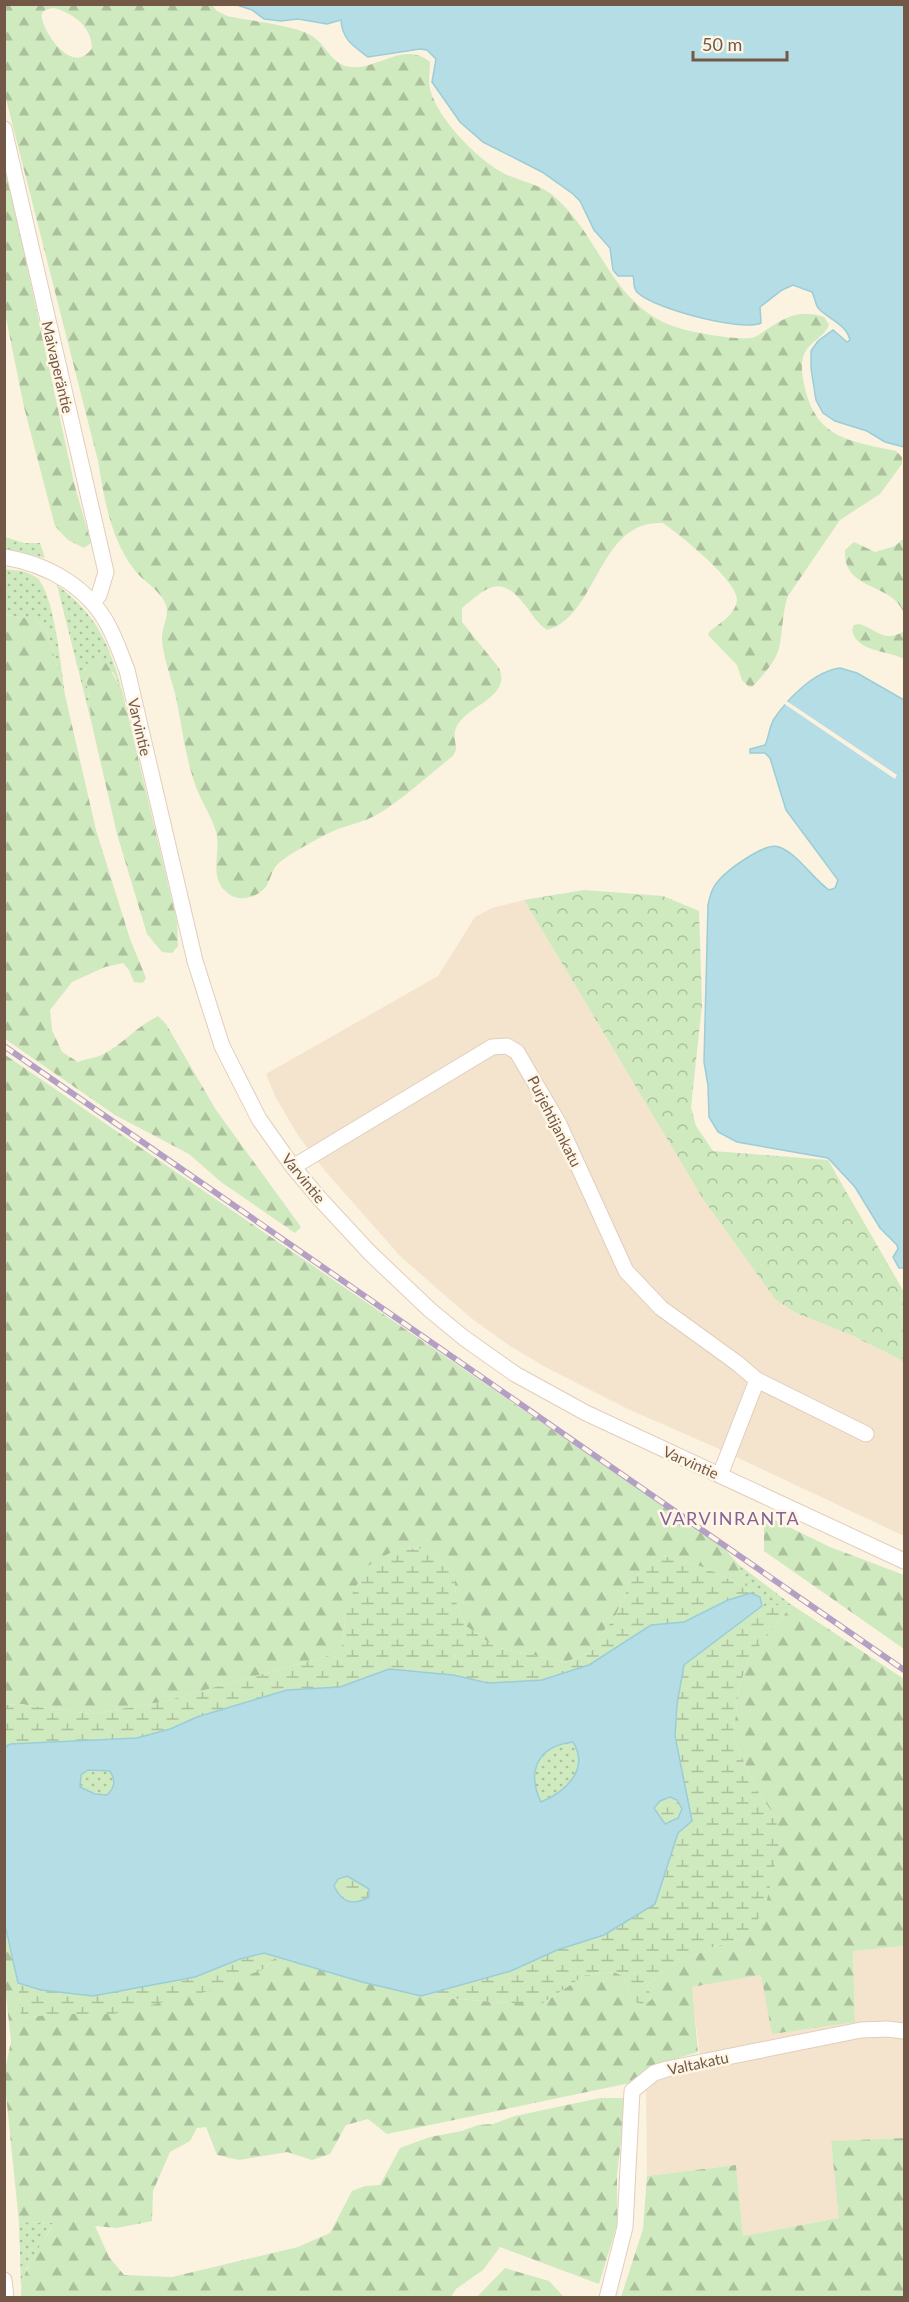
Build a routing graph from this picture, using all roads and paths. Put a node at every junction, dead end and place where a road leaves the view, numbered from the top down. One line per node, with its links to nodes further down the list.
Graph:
1 (4, 129): 3 (street, Maivaperäntie)
2 (4, 557): 3 (street, Varvintie)
3 (93, 603): 4 (street, Varvintie)
4 (293, 1167): 5 (street, Purjehtijankatu); 7 (street, Varvintie)
5 (758, 1380): 6 (street, Purjehtijankatu); 7 (street)
6 (866, 1434)
7 (720, 1475): 8 (street, Varvintie)
8 (904, 1561)
9 (904, 2031): 12 (street, Valtakatu)
10 (4, 2280): 11 (street)
11 (6, 2298)
12 (607, 2298)

